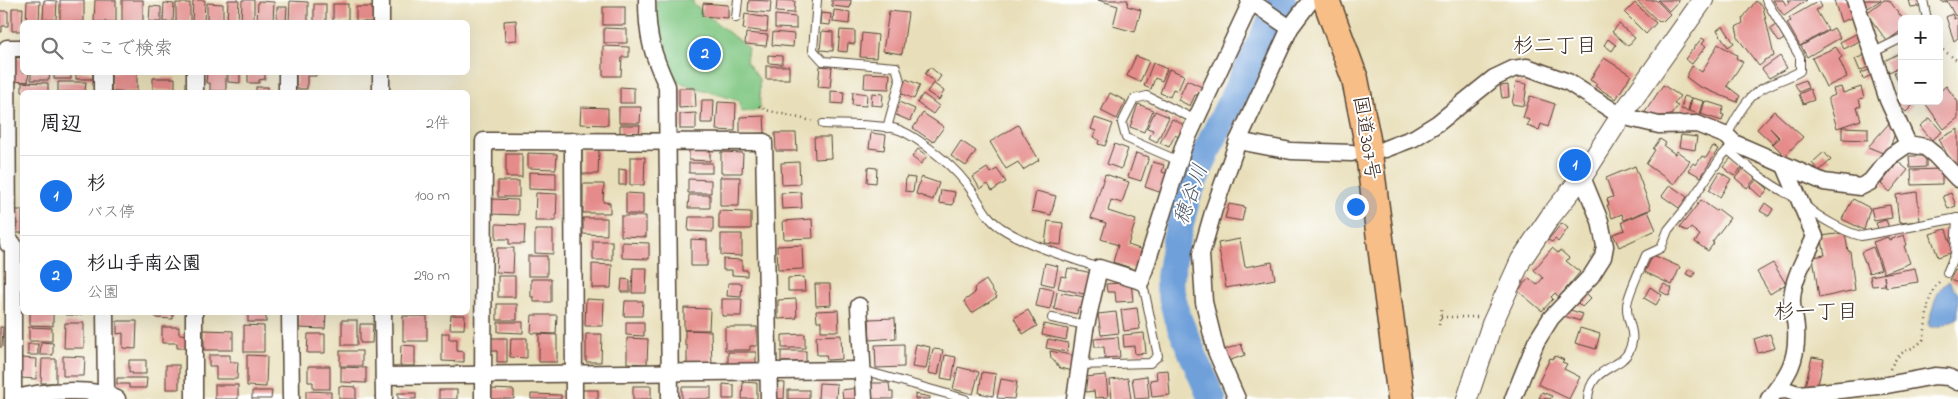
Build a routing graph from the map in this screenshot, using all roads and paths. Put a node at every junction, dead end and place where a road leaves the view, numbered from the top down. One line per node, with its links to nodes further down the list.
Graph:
1 (381, 0): 14 (street)
2 (647, 0): 37 (street)
3 (738, 0): 13 (lane)
4 (817, 0): 34 (lane)
5 (1311, 0): 15 (street)
6 (1326, 0): 88 (highway, 国道307号)
7 (1703, 0): 31 (street)
8 (1766, 0): 38 (lane)
9 (1855, 0): 19 (street)
10 (1923, 0): 12 (lane)
11 (1250, 1): 15 (street); 32 (street)
12 (1925, 15)
13 (736, 18)
14 (381, 20)
15 (1290, 28): 35 (street)
16 (1898, 40): 19 (lane)
17 (20, 48): 41 (street)
18 (1943, 49): 20 (path)
19 (1872, 53): 39 (street)
20 (1956, 57): 21 (path)
21 (1958, 61)
22 (102, 75): 26 (street)
23 (195, 75): 27 (street)
24 (287, 75): 28 (street)
25 (381, 75): 29 (street)
26 (102, 90)
27 (195, 90)
28 (287, 90)
29 (381, 90)
30 (760, 106): 33 (path)
31 (1621, 116): 38 (street); 40 (street); 45 (street)
32 (1196, 120): 43 (street); 43 (lane)
33 (823, 124): 34 (lane)
34 (887, 128): 50 (lane)
35 (1238, 141): 42 (street); 87 (street)
36 (573, 142): 37 (street); 68 (street); 69 (street)
37 (668, 142): 66 (street); 67 (street)
38 (1730, 143): 44 (street); 47 (lane); 91 (lane)
39 (1908, 144): 44 (street); 46 (street)
40 (1385, 148)
41 (4, 152): 49 (street)
42 (1352, 154)
43 (1179, 162): 52 (street)
44 (1785, 166): 47 (street)
45 (1582, 177): 61 (street); 90 (street)
46 (1958, 180)
47 (1799, 200): 48 (lane); 73 (street)
48 (1957, 218): 51 (lane)
49 (11, 244): 76 (street)
50 (1099, 268): 52 (street); 62 (street)
51 (1947, 274): 72 (path)
52 (1141, 281): 64 (lane)
53 (859, 306): 65 (street)
54 (1442, 308): 59 (path)
55 (105, 315): 74 (street)
56 (194, 315): 77 (street)
57 (290, 315): 78 (street)
58 (383, 315): 70 (street)
59 (1441, 317): 61 (path); 63 (path)
60 (1052, 318): 62 (lane)
61 (1495, 318): 89 (street)
62 (1086, 325): 64 (street)
63 (1440, 325)
64 (1079, 365): 86 (street)
65 (862, 370): 66 (street); 75 (lane); 84 (street)
66 (769, 371): 67 (street); 83 (street)
67 (670, 372): 68 (street); 82 (street)
68 (574, 374): 69 (street); 81 (street)
69 (483, 375): 70 (street); 80 (street)
70 (384, 376): 79 (street)
71 (1958, 382): 72 (street)
72 (1887, 385): 73 (street)
73 (1772, 395)
74 (111, 396): 76 (street)
75 (938, 396): 85 (lane)
76 (13, 399)
77 (194, 399)
78 (291, 399)
79 (384, 399)
80 (483, 399)
81 (574, 399)
82 (670, 399)
83 (769, 399)
84 (864, 399)
85 (965, 399)
86 (1075, 399)
87 (1237, 399)
88 (1401, 399)
89 (1467, 399)
90 (1513, 399)
91 (1588, 399)

